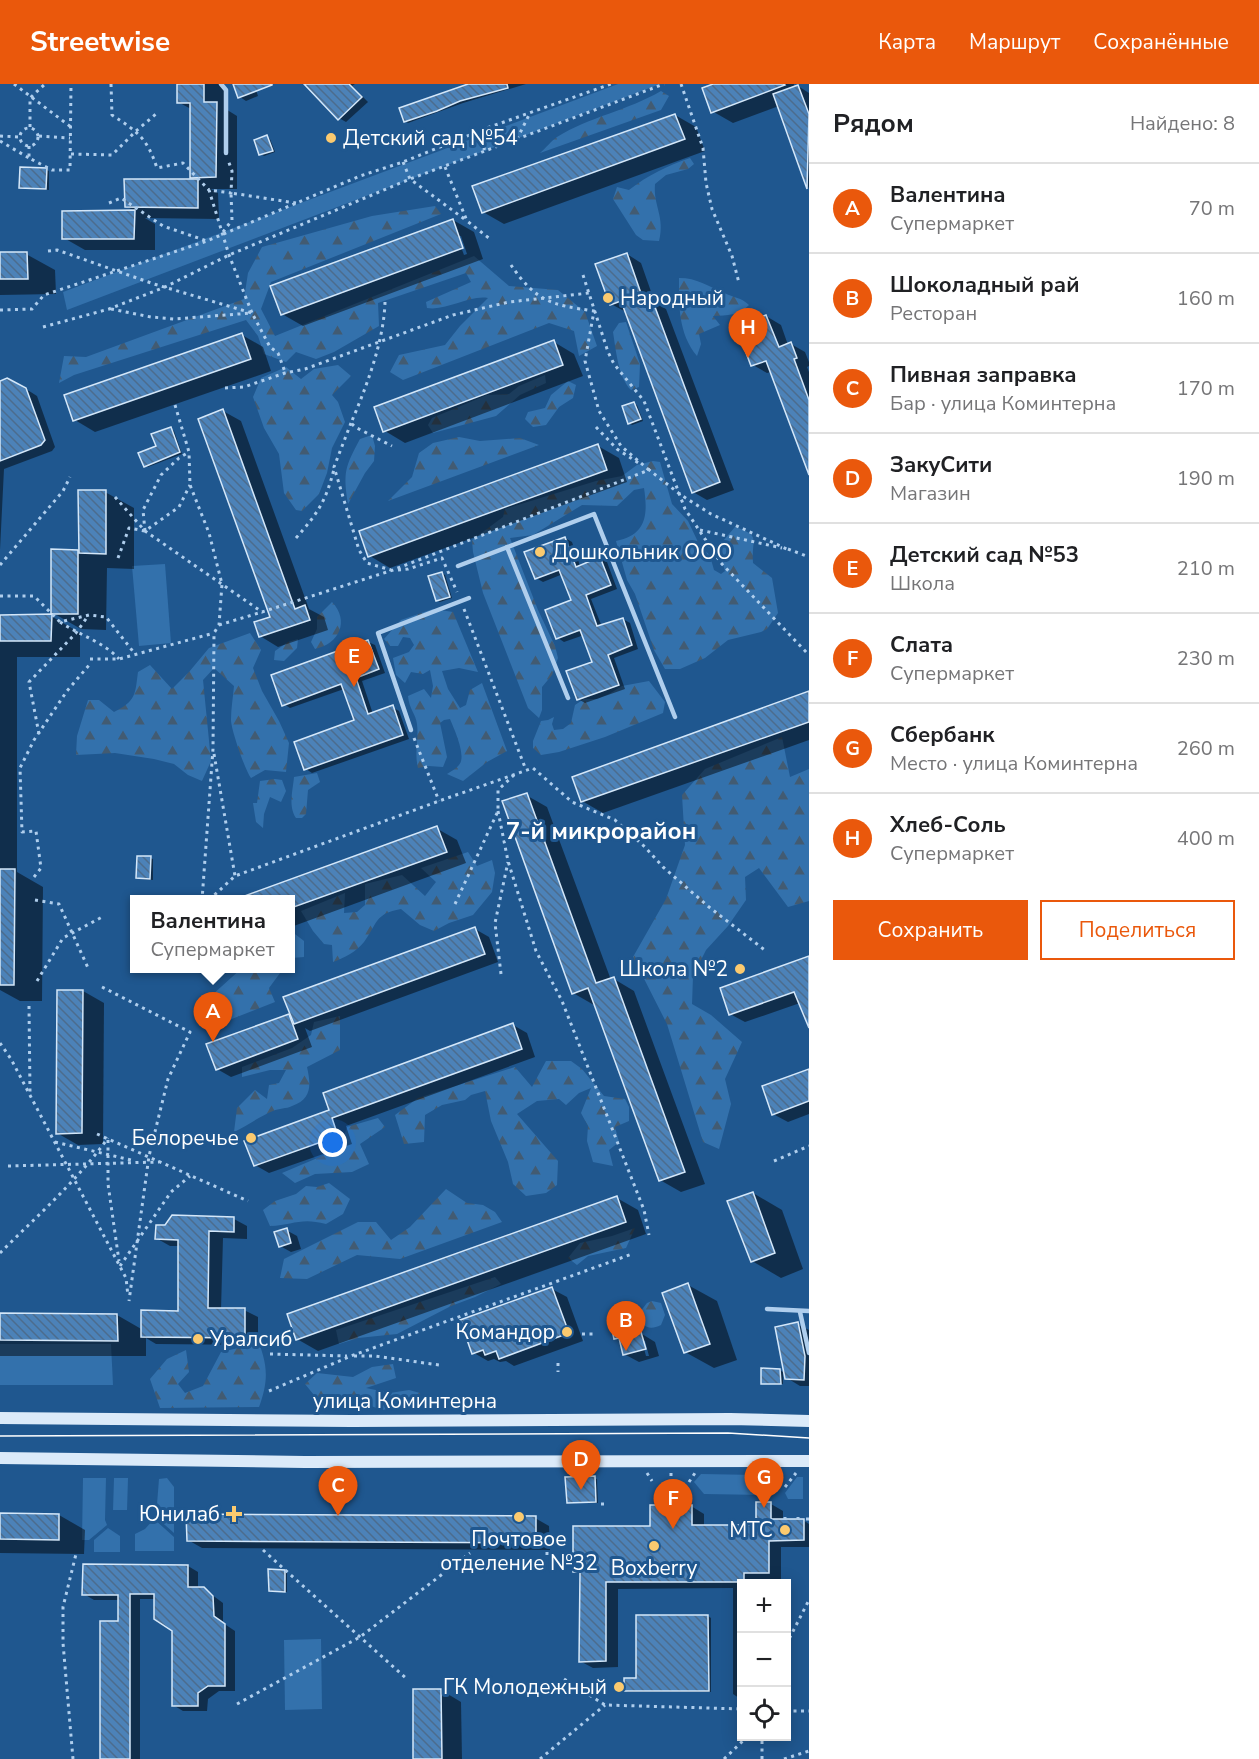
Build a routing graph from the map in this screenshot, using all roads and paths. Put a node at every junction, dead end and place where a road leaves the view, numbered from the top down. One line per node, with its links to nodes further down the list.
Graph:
1 (14, 84): 9 (path)
2 (45, 84): 9 (path)
3 (71, 84): 12 (path)
4 (111, 84): 15 (path)
5 (221, 84): 24 (lane)
6 (608, 84): 10 (path)
7 (664, 84): 20 (path)
8 (681, 84): 43 (path)
9 (30, 98): 12 (path); 13 (path)
10 (531, 112): 14 (path); 20 (path)
11 (156, 114): 15 (path)
12 (70, 127): 19 (path)
13 (30, 128): 17 (path); 18 (path)
14 (487, 128): 23 (path); 27 (path)
15 (136, 131): 25 (path); 30 (path)
16 (0, 136): 18 (path)
17 (39, 136): 19 (path); 22 (path)
18 (20, 137): 22 (path)
19 (70, 138): 25 (path)
20 (517, 139): 23 (path)
21 (0, 141): 26 (path)
22 (30, 146): 26 (path)
23 (484, 151): 28 (path)
24 (226, 153): 31 (path)
25 (71, 154): 26 (path)
26 (29, 158)
27 (403, 162): 29 (path); 33 (path)
28 (445, 167): 29 (path); 34 (path)
29 (410, 179): 34 (path); 39 (path)
30 (209, 190): 31 (path); 35 (path)
31 (231, 193): 33 (path); 35 (path)
32 (109, 203): 37 (path)
33 (297, 203): 35 (path)
34 (466, 221): 36 (path)
35 (222, 234): 37 (path); 39 (path)
36 (490, 239)
37 (207, 242): 41 (path)
38 (48, 251): 41 (path)
39 (229, 255): 44 (path); 51 (path)
40 (511, 265): 46 (path)
41 (119, 272): 44 (path); 49 (path)
42 (583, 275): 45 (path)
43 (739, 283)
44 (165, 286): 48 (path); 51 (path)
45 (591, 293): 46 (path); 50 (path)
46 (540, 298): 50 (path); 53 (path)
47 (385, 302): 53 (path)
48 (109, 309): 51 (path); 52 (path)
49 (0, 310)
50 (594, 311): 62 (path); 65 (path)
51 (252, 313): 54 (path)
52 (43, 327)
53 (378, 343): 54 (path); 57 (path)
54 (285, 373): 55 (path)
55 (225, 388)
56 (175, 405): 60 (path)
57 (351, 423): 59 (path); 61 (path)
58 (596, 427): 62 (path)
59 (392, 446)
60 (189, 453): 64 (path); 68 (path)
61 (334, 467): 69 (path); 76 (path)
62 (648, 470): 65 (path); 76 (path)
63 (70, 477): 74 (path)
64 (190, 485): 68 (path); 77 (path)
65 (681, 495): 67 (path); 71 (path)
66 (115, 497): 68 (path)
67 (699, 529): 71 (path); 88 (path)
68 (145, 531): 73 (path); 77 (path)
69 (296, 538)
70 (507, 547): 75 (lane); 92 (lane); 93 (lane)
71 (789, 550): 72 (path)
72 (809, 557)
73 (118, 558)
74 (0, 565)
75 (458, 566)
76 (393, 570): 80 (path); 81 (path)
77 (222, 584): 81 (path); 84 (path)
78 (0, 596): 83 (path)
79 (470, 598): 80 (lane)
80 (461, 601): 94 (lane); 97 (path)
81 (262, 612): 84 (path)
82 (89, 615): 83 (path); 85 (path); 87 (path)
83 (60, 622): 85 (path)
84 (219, 625): 86 (path)
85 (76, 633): 90 (path); 95 (path)
86 (214, 633): 87 (path); 96 (path)
87 (135, 654): 90 (path)
88 (809, 655)
89 (90, 659): 90 (path)
90 (119, 659)
91 (90, 664): 95 (path)
92 (568, 698)
93 (675, 717)
94 (411, 730): 99 (path)
95 (39, 734): 103 (path)
96 (213, 749): 102 (path); 104 (path)
97 (526, 770): 98 (path); 110 (path)
98 (516, 774): 99 (path); 100 (path)
99 (439, 801): 102 (path)
100 (498, 811): 101 (path); 107 (path)
101 (508, 861): 112 (path); 136 (path)
102 (235, 876): 105 (path)
103 (34, 877)
104 (202, 895)
105 (214, 895)
106 (35, 900): 109 (path)
107 (455, 903)
108 (104, 916): 109 (path)
109 (73, 933): 111 (path); 113 (path)
110 (766, 951)
111 (89, 970)
112 (501, 974)
113 (37, 981)
114 (102, 987): 124 (path)
115 (29, 1006): 117 (path)
116 (0, 1043): 117 (path)
117 (30, 1094): 120 (path)
118 (97, 1134): 119 (path)
119 (108, 1138): 122 (path); 123 (path); 124 (path)
120 (55, 1142): 122 (path); 130 (path)
121 (809, 1146): 125 (path)
122 (98, 1152): 123 (path); 131 (path)
123 (109, 1155): 126 (path); 129 (path)
124 (149, 1156): 127 (path); 128 (path)
125 (774, 1161)
126 (139, 1162): 127 (path); 129 (path)
127 (148, 1162): 128 (path); 137 (path)
128 (160, 1162): 133 (path)
129 (108, 1163): 131 (path); 140 (path)
130 (67, 1164): 131 (path); 132 (path); 134 (path)
131 (89, 1164): 134 (path)
132 (8, 1166)
133 (191, 1176): 135 (path); 137 (path)
134 (75, 1180): 138 (path); 140 (path)
135 (248, 1201)
136 (649, 1235)
137 (136, 1244): 140 (path); 140 (path)
138 (0, 1253)
139 (633, 1254): 148 (path)
140 (120, 1266)
141 (767, 1310): 143 (lane)
142 (809, 1311): 143 (lane)
143 (800, 1312): 146 (lane)
144 (582, 1334): 145 (path)
145 (592, 1334)
146 (809, 1353)
147 (270, 1354): 148 (path)
148 (351, 1356): 150 (path); 152 (path)
149 (558, 1363): 151 (path)
150 (439, 1365)
151 (558, 1372)
152 (269, 1391)
153 (0, 1418): 154 (street, улица Коминтерна)
154 (809, 1421)
155 (0, 1458): 156 (street)
156 (809, 1461)
157 (671, 1471): 161 (path)
158 (696, 1472): 162 (path)
159 (758, 1472): 164 (path)
160 (797, 1472): 163 (path)
161 (671, 1481)
162 (688, 1482)
163 (785, 1487)
164 (772, 1490)
165 (601, 1504): 166 (path)
166 (608, 1504)
167 (547, 1545): 171 (path)
168 (263, 1550): 174 (path)
169 (470, 1553): 174 (path)
170 (76, 1554): 185 (path)
171 (547, 1555)
172 (809, 1600): 173 (path)
173 (791, 1635)
174 (360, 1637): 176 (path); 177 (path)
175 (564, 1679): 178 (path)
176 (408, 1680)
177 (237, 1704)
178 (605, 1705): 179 (path); 186 (path)
179 (737, 1709)
180 (791, 1711): 181 (path)
181 (809, 1711)
182 (744, 1741): 187 (path)
183 (762, 1741): 188 (path)
184 (809, 1751): 189 (path)
185 (73, 1759)
186 (540, 1759)
187 (724, 1759)
188 (762, 1759)
189 (784, 1759)

